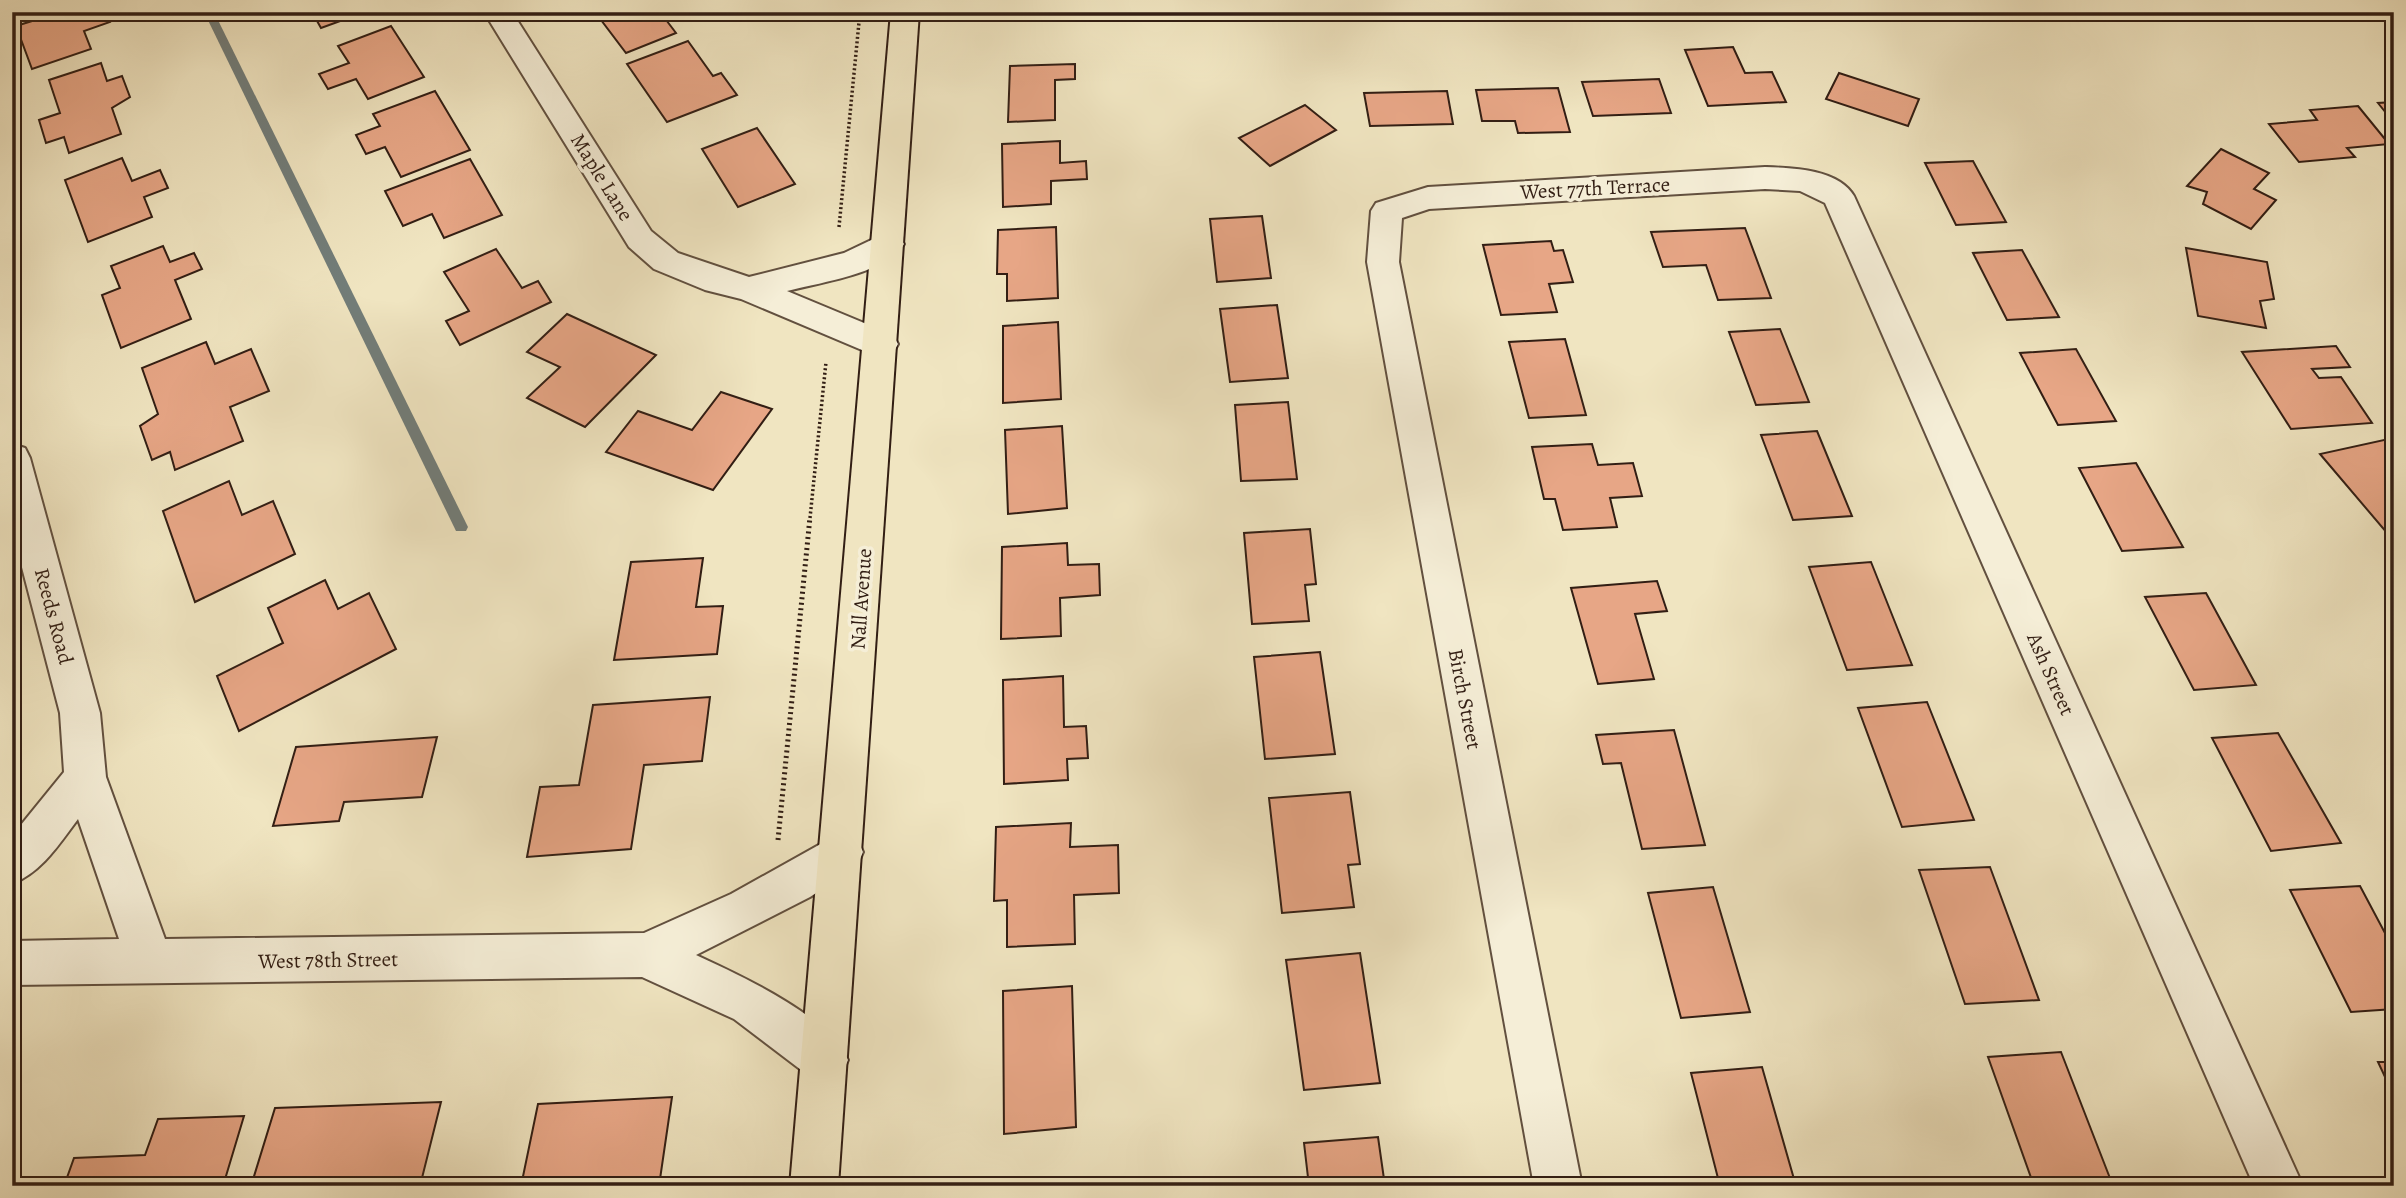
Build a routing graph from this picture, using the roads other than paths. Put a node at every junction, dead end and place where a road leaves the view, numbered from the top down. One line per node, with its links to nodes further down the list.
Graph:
1 (498, 12): 6 (street, Maple Lane)
2 (905, 12): 5 (main road, Nall Avenue)
3 (1805, 180): 4 (street, West 77th Terrace); 18 (street, Ash Street)
4 (1387, 211): 17 (street, Birch Street)
5 (888, 244): 6 (street, Maple Lane); 7 (main road, Nall Avenue)
6 (749, 289): 7 (street, Maple Lane)
7 (881, 344): 10 (main road, Nall Avenue)
8 (12, 458): 9 (street, Reeds Road)
9 (85, 777): 11 (street); 13 (street, Reeds Road)
10 (842, 852): 12 (street, West 78th Street); 15 (main road, Nall Avenue)
11 (12, 863)
12 (644, 955): 13 (street, West 78th Street); 15 (street, West 78th Street)
13 (152, 961): 14 (street, West 78th Street)
14 (12, 963)
15 (825, 1060): 16 (main road, Nall Avenue)
16 (814, 1186)
17 (1558, 1186)
18 (2279, 1186)

